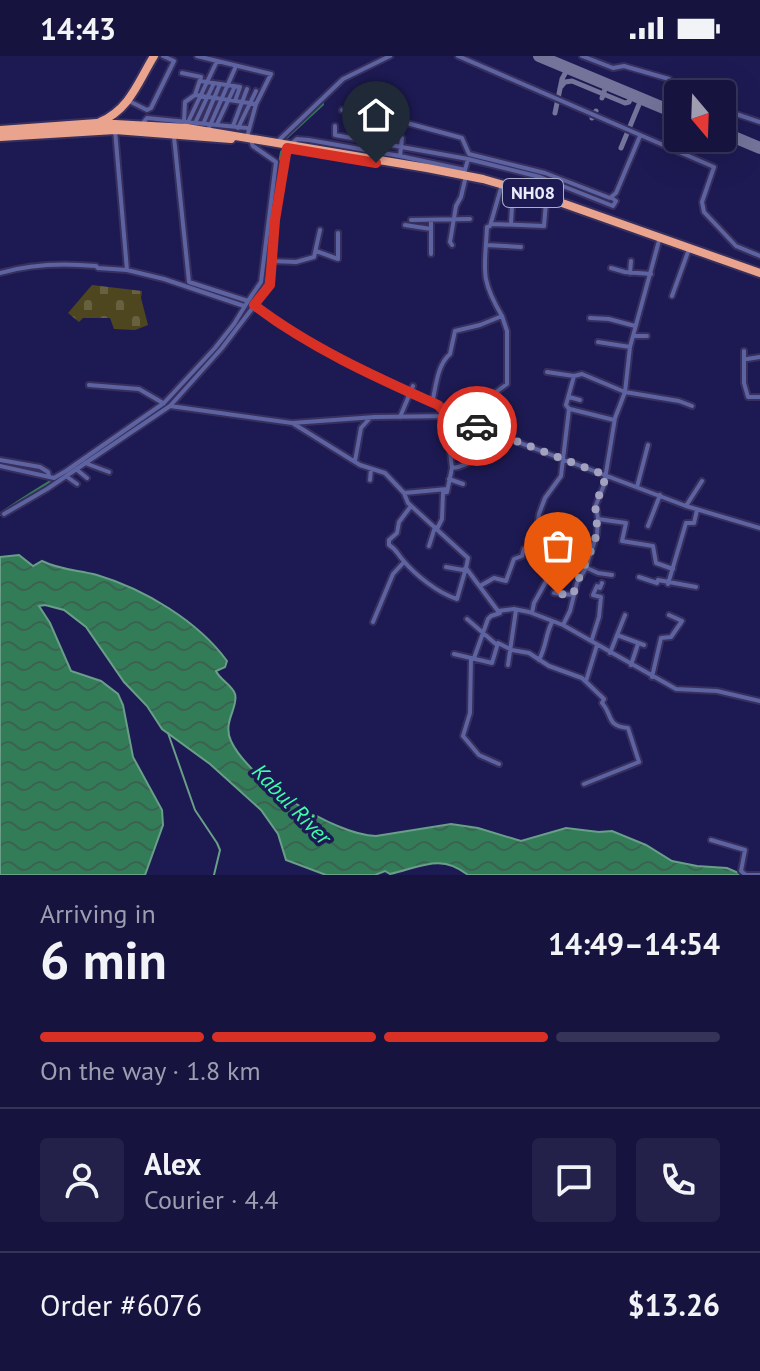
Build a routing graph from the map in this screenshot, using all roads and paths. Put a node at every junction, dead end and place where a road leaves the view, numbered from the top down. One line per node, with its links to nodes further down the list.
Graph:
1 (154, 56): 22 (highway)
2 (163, 56): 22 (street)
3 (197, 56): 7 (street)
4 (390, 56): 41 (street)
5 (458, 56): 39 (street)
6 (582, 56): 10 (street)
7 (217, 61): 8 (street); 12 (street)
8 (236, 65): 14 (street); 24 (street)
9 (182, 73): 11 (street)
10 (669, 80)
11 (200, 81): 12 (street); 18 (street)
12 (207, 82): 13 (street); 18 (street)
13 (217, 83): 14 (street); 19 (street)
14 (228, 85): 20 (street); 21 (street)
15 (247, 89): 23 (street)
16 (256, 91): 23 (street)
17 (391, 95): 28 (street)
18 (198, 96): 19 (street); 36 (street); 36 (street)
19 (211, 97): 20 (street); 29 (street); 32 (street)
20 (222, 98): 21 (street); 32 (street)
21 (232, 100): 23 (street); 32 (street)
22 (129, 101): 25 (highway)
23 (246, 102): 24 (street); 35 (street)
24 (256, 104): 38 (street)
25 (121, 109): 31 (highway); 34 (highway)
26 (342, 110): 28 (street)
27 (736, 114): 30 (street)
28 (385, 117): 43 (street); 49 (street)
29 (196, 121): 32 (street); 36 (street)
30 (760, 122)
31 (97, 123): 34 (highway, NH08); 37 (highway, NH08)
32 (210, 125): 35 (street); 36 (highway, NH08); 38 (highway, NH08)
33 (335, 126): 43 (street)
34 (115, 127): 36 (highway, NH08); 36 (highway, NH08); 40 (highway, NH08); 72 (street)
35 (236, 127): 38 (street)
36 (183, 128): 38 (highway, NH08); 78 (street)
37 (0, 130)
38 (249, 136): 41 (highway, NH08); 42 (highway, NH08); 78 (street)
39 (640, 136): 49 (street); 68 (street)
40 (0, 137)
41 (277, 142): 42 (highway, NH08)
42 (291, 145): 44 (street); 46 (highway, NH08); 61 (highway, NH08); 69 (street)
43 (401, 148): 44 (street); 45 (street)
44 (400, 156): 45 (street)
45 (468, 159): 49 (street)
46 (465, 180): 47 (highway, NH08); 54 (street)
47 (501, 188): 48 (highway, NH08); 56 (street)
48 (513, 191): 50 (highway, NH08); 55 (street)
49 (612, 198)
50 (546, 202): 55 (street); 61 (highway, NH08)
51 (470, 219): 54 (street)
52 (411, 220): 53 (street)
53 (431, 220): 54 (street); 58 (street)
54 (453, 220): 62 (street)
55 (511, 223): 56 (street)
56 (491, 224): 63 (street)
57 (405, 225): 58 (street)
58 (431, 229): 67 (street)
59 (320, 230): 65 (street)
60 (338, 233): 65 (street)
61 (660, 239): 66 (highway, NH08); 75 (street)
62 (452, 245)
63 (486, 245): 64 (street); 81 (street)
64 (521, 247)
65 (316, 251): 69 (street)
66 (688, 251): 76 (highway, NH08); 77 (street)
67 (431, 254)
68 (760, 256)
69 (271, 261): 79 (street)
70 (631, 261): 74 (street)
71 (611, 268): 74 (street)
72 (127, 270): 73 (street); 80 (street)
73 (0, 273)
74 (630, 273): 75 (street)
75 (651, 274): 83 (street)
76 (760, 276)
77 (672, 296)
78 (248, 301): 80 (street)
79 (254, 305): 94 (street); 100 (street)
80 (244, 306): 100 (street)
81 (502, 316): 99 (street); 109 (street)
82 (590, 318): 83 (street)
83 (635, 326): 84 (street)
84 (633, 336): 85 (street); 87 (street)
85 (647, 336)
86 (598, 342): 87 (street)
87 (630, 347): 95 (street)
88 (744, 351): 90 (street)
89 (760, 357): 90 (street)
90 (745, 359): 97 (street)
91 (547, 372): 92 (street)
92 (574, 376): 95 (street); 96 (street)
93 (89, 385): 100 (street)
94 (411, 389): 99 (street); 105 (street)
95 (625, 392): 101 (street); 108 (street)
96 (569, 397): 98 (street); 102 (street)
97 (760, 397)
98 (580, 400)
99 (432, 403): 103 (street)
100 (167, 405): 107 (street); 114 (street); 115 (street)
101 (692, 406)
102 (569, 409): 108 (street); 112 (street)
103 (449, 416): 105 (street); 106 (street)
104 (370, 417): 105 (street); 107 (street); 113 (street)
105 (400, 417)
106 (457, 418): 109 (street); 116 (street)
107 (288, 420): 113 (street)
108 (614, 420): 120 (street)
109 (468, 423): 110 (street)
110 (494, 432): 112 (street); 116 (street)
111 (648, 445): 128 (street)
112 (564, 460): 120 (street); 136 (street)
113 (355, 461): 118 (street)
114 (0, 463)
115 (85, 463): 117 (street); 119 (street)
116 (452, 468): 123 (street)
117 (76, 469): 121 (street); 122 (street)
118 (371, 469): 124 (street); 130 (street)
119 (109, 472)
120 (605, 475): 128 (street); 137 (street)
121 (66, 476): 126 (street); 135 (street)
122 (87, 478)
123 (449, 479): 127 (street); 129 (street)
124 (370, 480)
125 (702, 481): 133 (street)
126 (77, 484)
127 (463, 484)
128 (637, 487): 131 (street)
129 (447, 489): 130 (street); 140 (street)
130 (404, 493): 132 (street)
131 (660, 495): 133 (street); 139 (street)
132 (411, 506): 140 (street); 143 (street)
133 (686, 506): 134 (street)
134 (697, 510): 141 (street); 148 (street)
135 (4, 514)
136 (538, 519): 138 (street); 155 (street)
137 (598, 519): 145 (street); 148 (street)
138 (568, 525)
139 (648, 526)
140 (436, 528): 142 (street); 146 (street)
141 (760, 528)
142 (429, 546)
143 (404, 562): 147 (street); 166 (street)
144 (446, 567): 146 (street)
145 (585, 567): 149 (street); 158 (street)
146 (466, 568): 147 (street); 155 (street)
147 (414, 569): 150 (street)
148 (673, 569): 153 (street)
149 (612, 575)
150 (408, 576)
151 (549, 576): 161 (street)
152 (639, 577): 153 (street)
153 (668, 582): 156 (street)
154 (602, 583): 170 (street)
155 (480, 586): 160 (street)
156 (696, 587)
157 (554, 593): 158 (street)
158 (573, 595): 167 (street)
159 (516, 610): 160 (street); 161 (street); 175 (street)
160 (502, 612): 168 (street)
161 (532, 613): 165 (street)
162 (625, 615): 169 (street)
163 (669, 615): 182 (street)
164 (467, 619): 168 (street)
165 (552, 621): 167 (street); 179 (street)
166 (373, 622)
167 (563, 625): 170 (street)
168 (484, 632): 172 (street); 178 (street)
169 (617, 635): 171 (street); 176 (street)
170 (591, 640): 173 (street)
171 (638, 644): 174 (street); 181 (street)
172 (497, 645): 175 (street); 178 (street)
173 (597, 645): 176 (street); 183 (street)
174 (644, 645)
175 (512, 650): 179 (street); 180 (street)
176 (610, 653): 181 (street)
177 (454, 654): 178 (street)
178 (472, 658): 185 (street)
179 (539, 660): 183 (street)
180 (508, 665)
181 (631, 665): 182 (street)
182 (652, 677): 184 (street)
183 (585, 682): 186 (street)
184 (760, 701)
185 (499, 764)
186 (584, 784)
187 (711, 840): 188 (street)
188 (760, 875)

